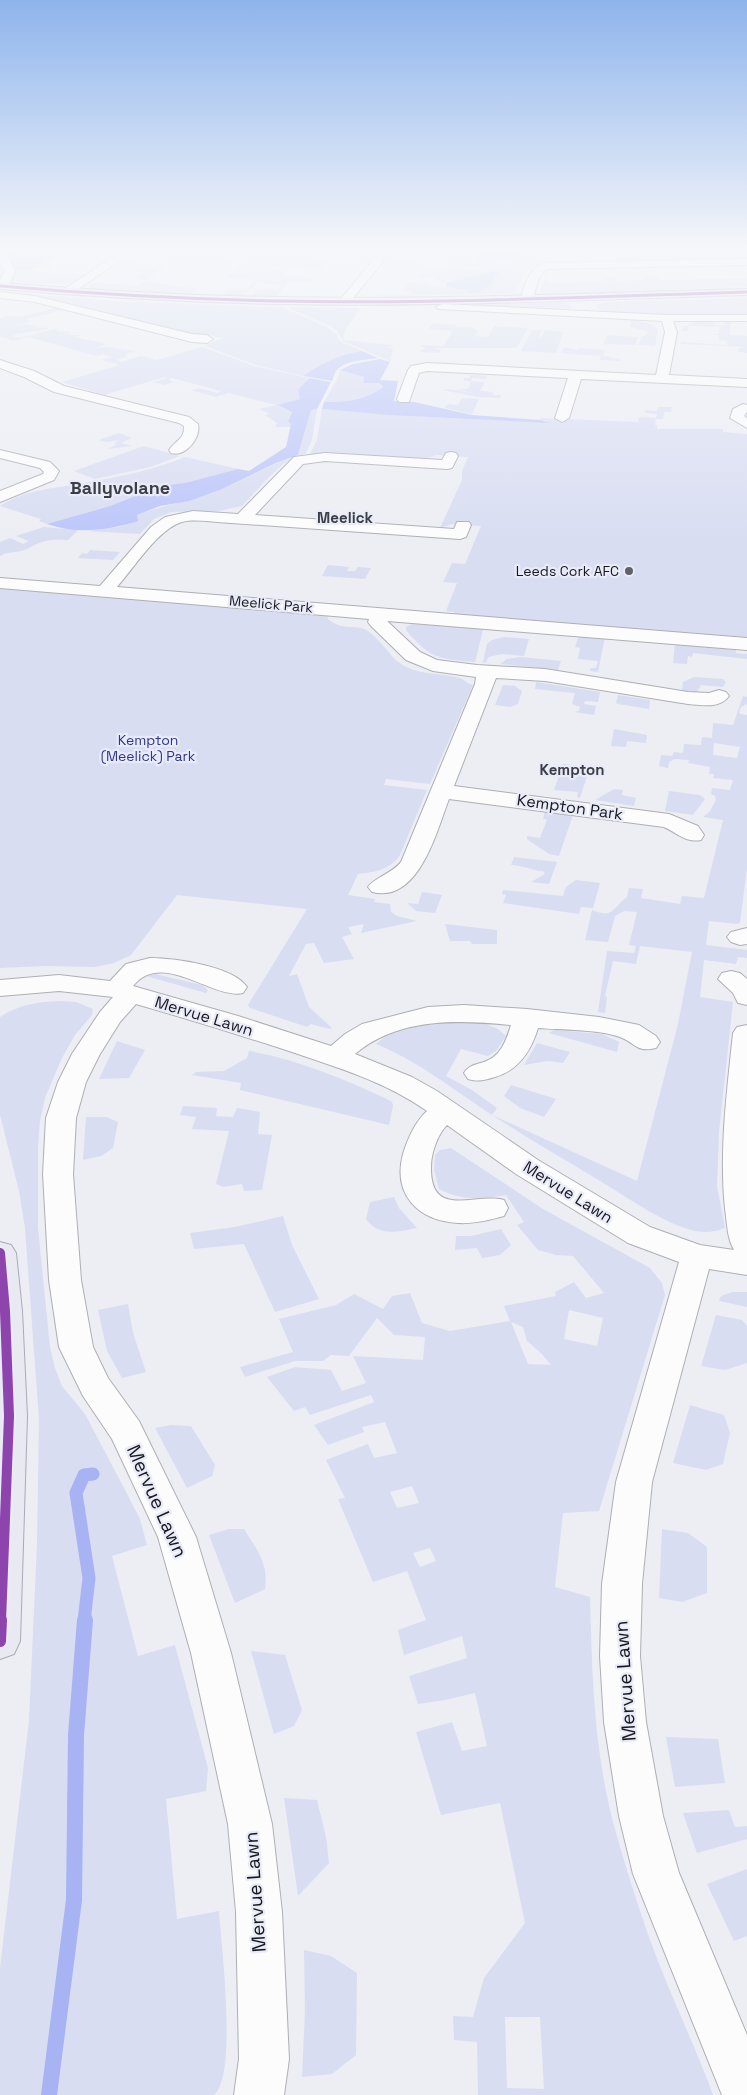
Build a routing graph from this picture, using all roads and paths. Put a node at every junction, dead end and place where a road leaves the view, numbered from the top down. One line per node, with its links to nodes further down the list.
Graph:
1 (669, 345): 4 (street)
2 (0, 364): 10 (street)
3 (576, 374): 4 (street); 6 (street); 8 (street)
4 (662, 379): 5 (street)
5 (747, 383)
6 (404, 400)
7 (743, 408): 9 (street)
8 (562, 418)
9 (747, 424)
10 (176, 450)
11 (0, 454): 13 (street)
12 (451, 456): 14 (street)
13 (0, 497)
14 (242, 519): 15 (street); 17 (street)
15 (463, 525)
16 (0, 583): 17 (street, Meelick Park)
17 (105, 591): 18 (street, Meelick Park)
18 (381, 613): 19 (street, Meelick Park); 20 (street)
19 (747, 644)
20 (487, 672): 21 (street); 22 (street)
21 (720, 696)
22 (442, 791): 23 (street, Kempton Park); 24 (street)
23 (693, 835)
24 (380, 887)
25 (234, 987): 27 (street, Mervue Lawn)
26 (0, 988): 27 (street, Mervue Lawn)
27 (123, 992): 31 (street, Mervue Lawn); 41 (street, Mervue Lawn)
28 (527, 1017): 30 (street); 31 (street); 32 (street)
29 (747, 1033): 35 (street)
30 (646, 1042)
31 (336, 1056): 33 (street, Mervue Lawn)
32 (478, 1073)
33 (446, 1112): 34 (street); 37 (street, Mervue Lawn)
34 (493, 1208)
35 (747, 1245)
36 (0, 1254): 39 (main road)
37 (697, 1256): 38 (street, Mervue Lawn); 42 (street, Mervue Lawn)
38 (747, 1263)
39 (3, 1484): 40 (main road)
40 (0, 1641)
41 (259, 2095)
42 (747, 2095)

